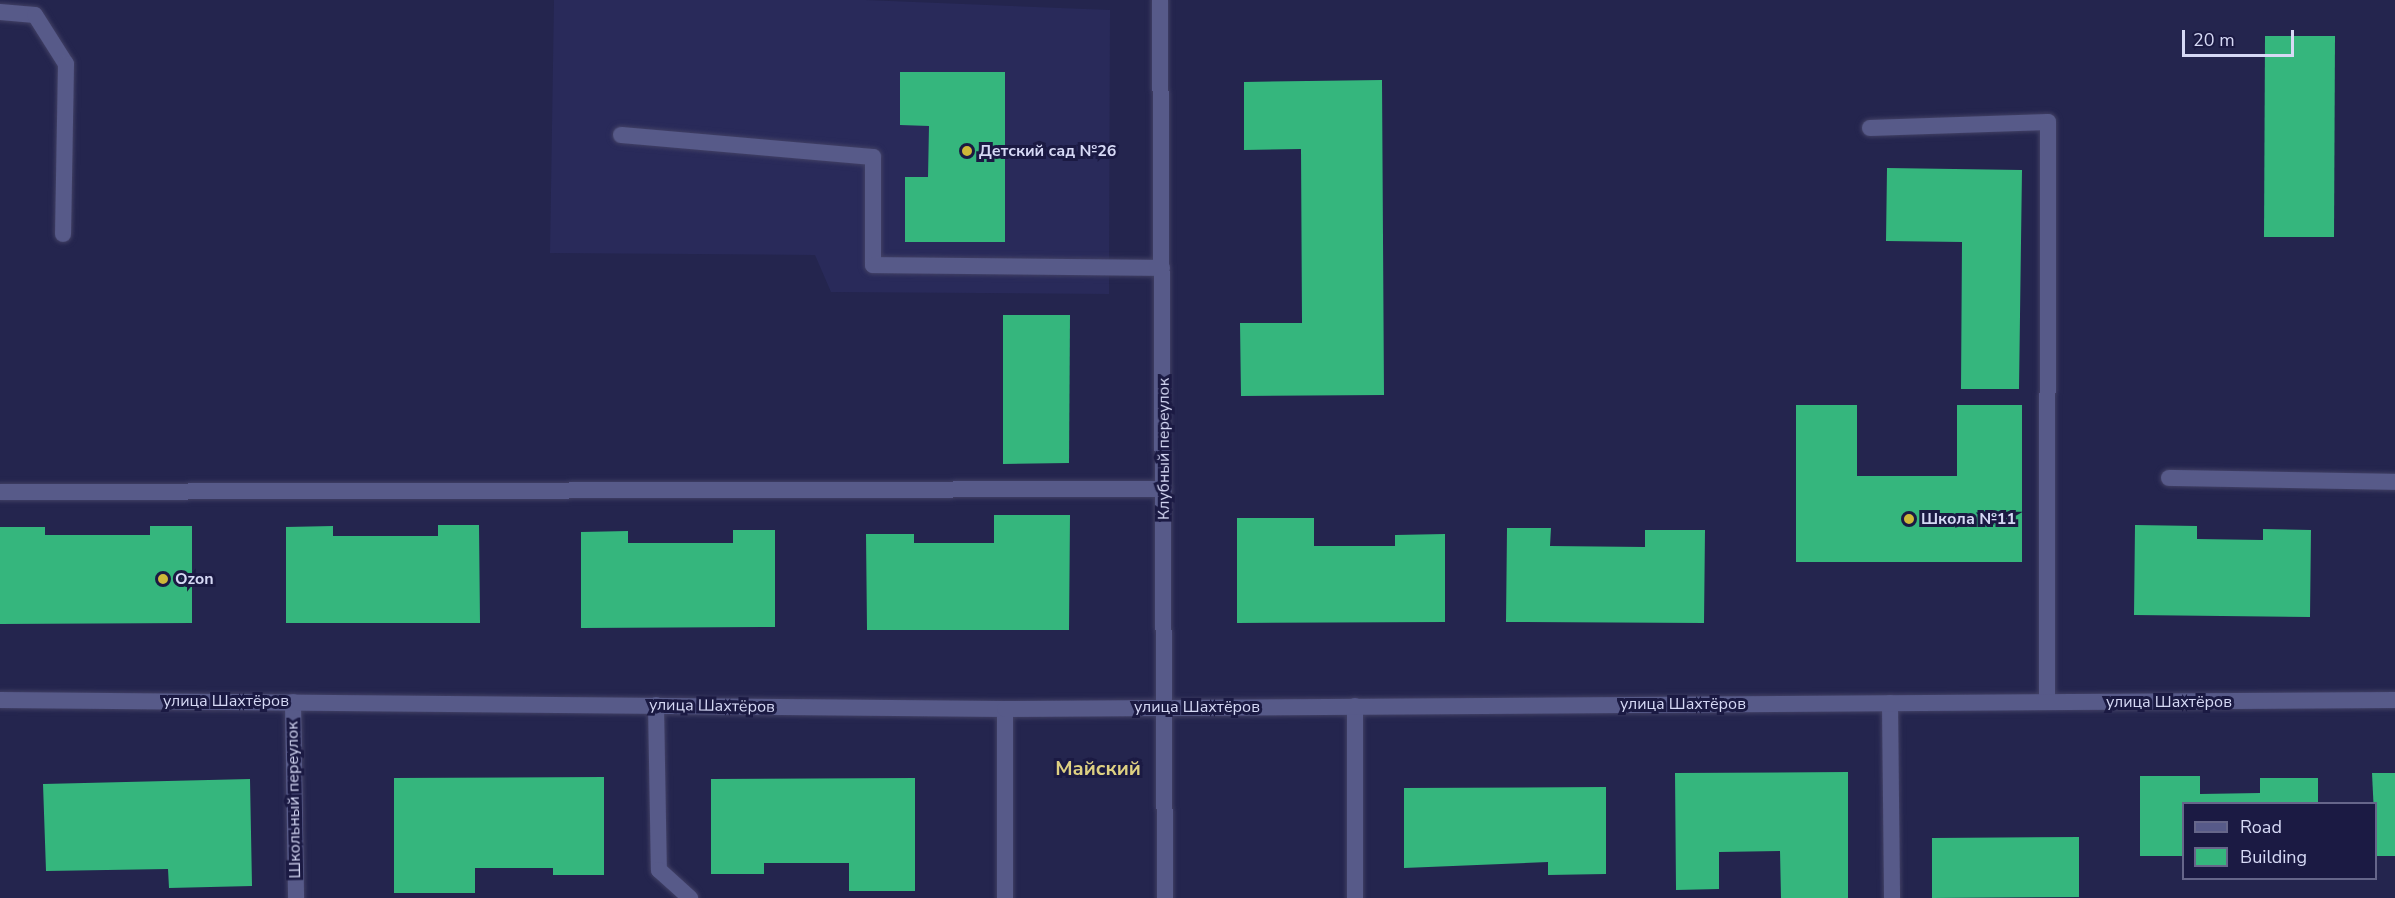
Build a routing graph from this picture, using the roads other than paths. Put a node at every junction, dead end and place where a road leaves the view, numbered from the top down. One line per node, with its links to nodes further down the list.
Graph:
1 (1160, 0): 6 (street, Клубный переулок)
2 (0, 12): 5 (street)
3 (1870, 128): 14 (street)
4 (621, 135): 6 (street)
5 (63, 234)
6 (1162, 268): 9 (street, Клубный переулок)
7 (2169, 478): 8 (street)
8 (2395, 482)
9 (1164, 489): 10 (street); 18 (street, Клубный переулок)
10 (0, 492)
11 (0, 700): 13 (street, улица Шахтёров)
12 (2395, 700): 14 (street, улица Шахтёров)
13 (293, 702): 16 (street, улица Шахтёров); 20 (street, Школьный переулок)
14 (2047, 702): 15 (street, улица Шахтёров)
15 (1890, 703): 17 (street, улица Шахтёров); 25 (street)
16 (656, 705): 19 (street, улица Шахтёров); 21 (street)
17 (1355, 706): 18 (street, улица Шахтёров); 24 (street)
18 (1165, 707): 19 (street, улица Шахтёров); 23 (street, Клубный переулок)
19 (1005, 709): 22 (street)
20 (296, 898)
21 (690, 898)
22 (1005, 898)
23 (1164, 898)
24 (1355, 898)
25 (1892, 898)

